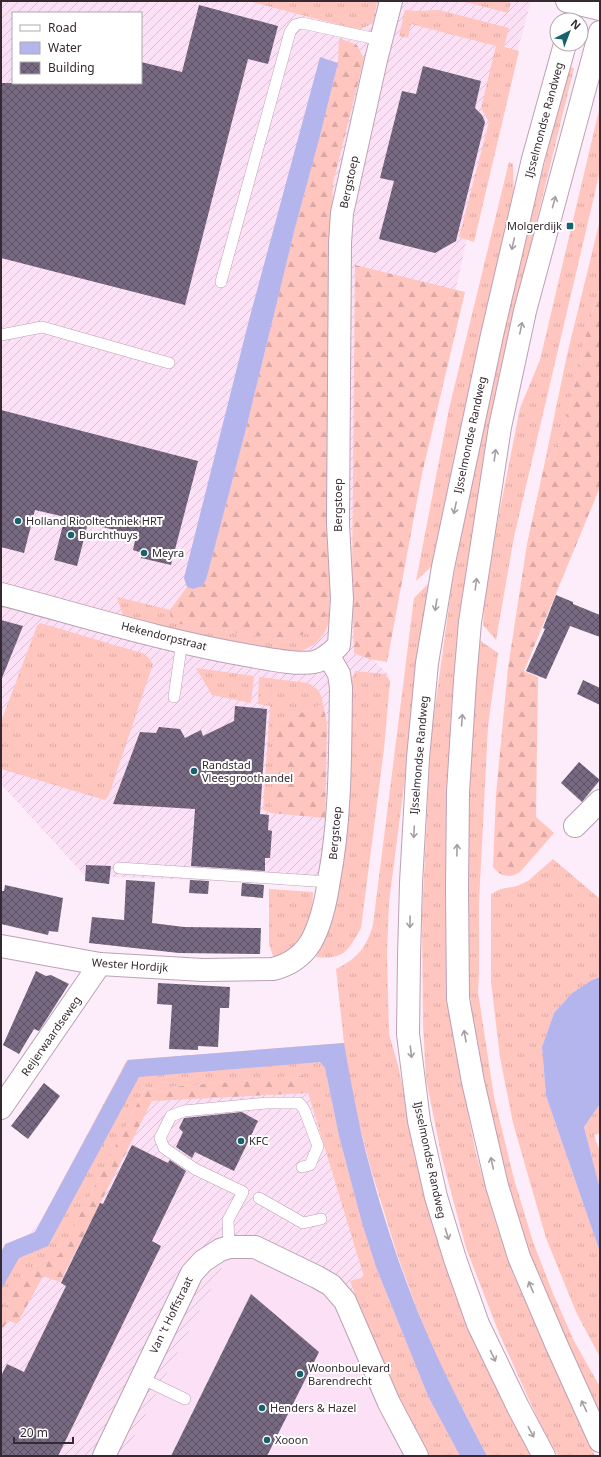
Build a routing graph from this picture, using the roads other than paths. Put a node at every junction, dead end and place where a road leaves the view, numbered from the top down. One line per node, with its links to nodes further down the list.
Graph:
1 (392, 1): 5 (main road, Bergstoep)
2 (573, 6): 3 (main road)
3 (600, 9)
4 (600, 32): 28 (main road, one-way to 4)
5 (381, 40): 7 (lane); 12 (main road, Bergstoep)
6 (563, 52): 31 (main road, IJsselmondse Randweg, one-way to 31)
7 (221, 282)
8 (1, 336): 9 (lane)
9 (169, 363)
10 (1, 594): 11 (main road, Hekendorpstraat)
11 (182, 641): 12 (main road, Hekendorpstraat); 13 (lane)
12 (328, 655): 17 (main road, Bergstoep)
13 (174, 697)
14 (600, 801): 15 (main road)
15 (575, 826)
16 (119, 868): 17 (lane)
17 (329, 882): 20 (main road, Bergstoep)
18 (1, 946): 19 (main road, Wester Hordijk)
19 (100, 964): 20 (main road, Wester Hordijk); 21 (main road, Reijerwaardseweg)
20 (260, 971)
21 (1, 1108)
22 (302, 1167): 25 (lane)
23 (259, 1198): 24 (lane)
24 (321, 1219)
25 (229, 1247): 26 (main road, Van 't Hoffstraat); 30 (main road, Van 't Hoffstraat)
26 (141, 1378): 27 (lane); 29 (main road, Van 't Hoffstraat)
27 (185, 1399)
28 (600, 1441)
29 (104, 1456)
30 (417, 1456)
31 (544, 1456)

